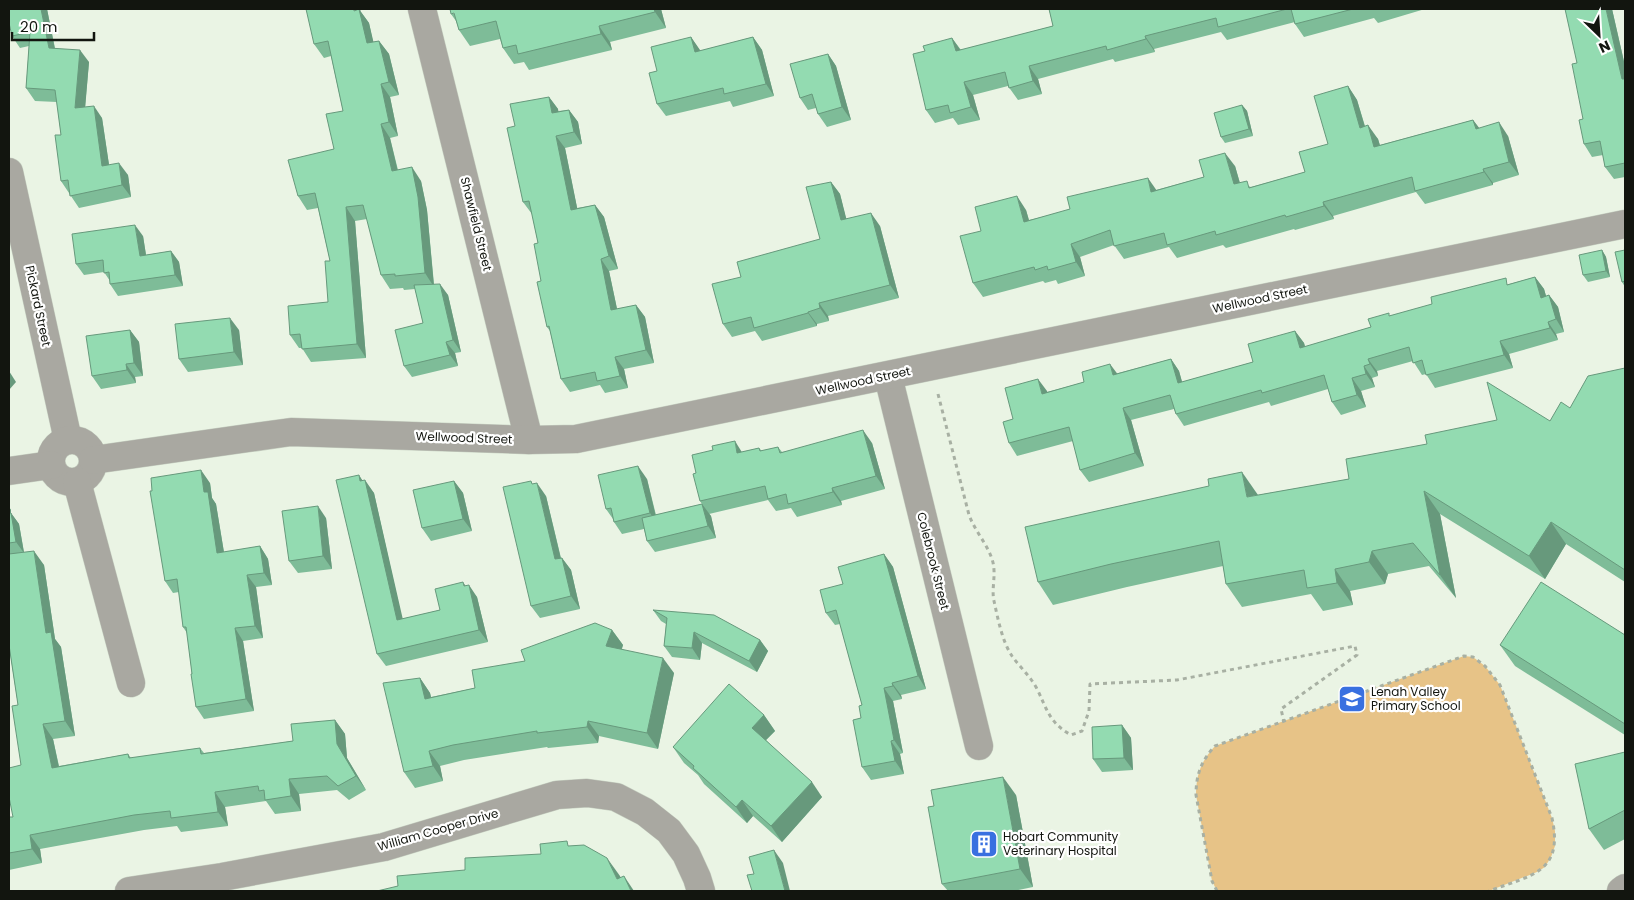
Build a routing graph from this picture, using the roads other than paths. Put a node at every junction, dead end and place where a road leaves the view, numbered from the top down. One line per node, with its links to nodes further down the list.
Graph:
1 (422, 9): 6 (street, Shawfield Street)
2 (9, 172): 5 (street, Pickard Street)
3 (1625, 224): 4 (street, Wellwood Street)
4 (888, 376): 6 (street, Wellwood Street); 12 (street, Colebrook Street)
5 (68, 440): 7 (street); 8 (street)
6 (529, 440): 7 (street, Wellwood Street)
7 (93, 460): 10 (street)
8 (51, 465): 9 (street); 10 (street)
9 (9, 471)
10 (77, 482): 11 (street)
11 (130, 683)
12 (978, 746)
13 (1625, 888): 16 (street)
14 (128, 891): 15 (street, William Cooper Drive)
15 (701, 891)
16 (1621, 891)

